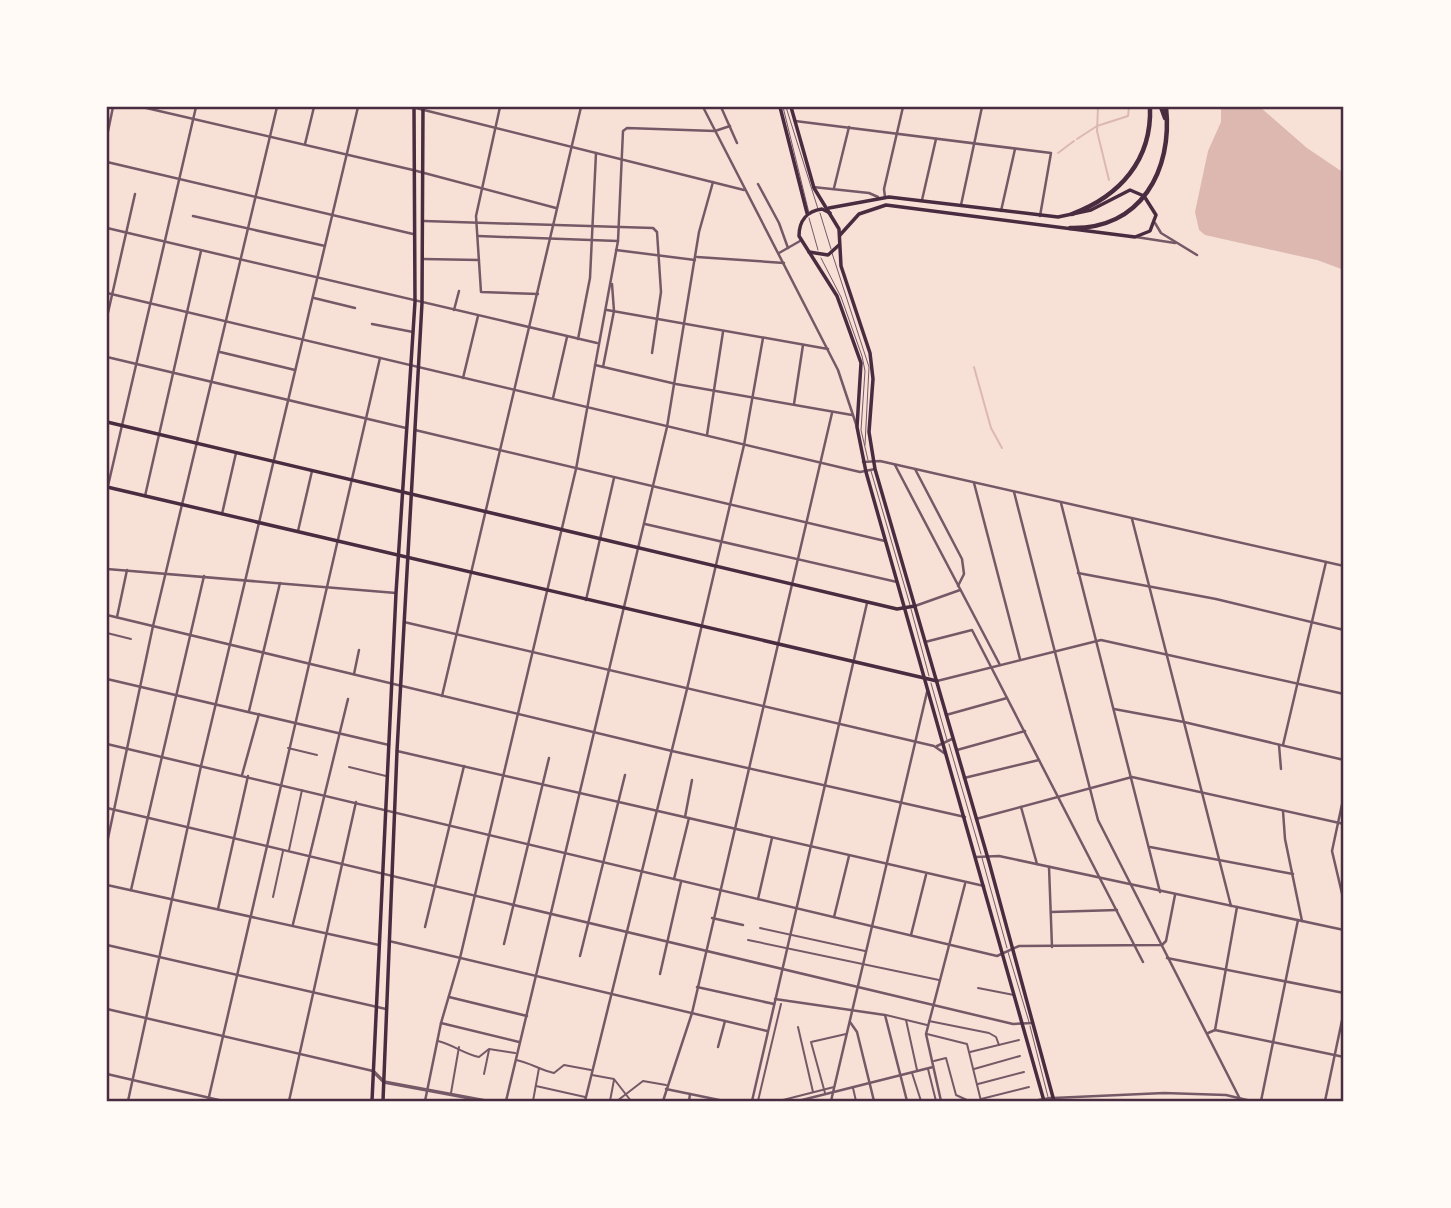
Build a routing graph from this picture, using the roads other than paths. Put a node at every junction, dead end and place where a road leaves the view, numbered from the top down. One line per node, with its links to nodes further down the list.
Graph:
1 (113, 107): 25 (street)
2 (142, 107): 18 (street)
3 (196, 107): 18 (street)
4 (276, 107): 26 (street)
5 (314, 107): 30 (street)
6 (358, 107): 34 (street)
7 (413, 107): 17 (street); 37 (main road)
8 (500, 107): 22 (street)
9 (581, 107): 31 (street)
10 (703, 107): 23 (street)
11 (721, 107): 20 (street)
12 (785, 107): 19 (main road); 56 (lane); 59 (main road)
13 (903, 107): 24 (street)
14 (982, 107): 29 (street)
15 (1150, 107): 61 (highway)
16 (1163, 107): 47 (highway)
17 (424, 109): 22 (street); 38 (main road)
18 (193, 119): 26 (street); 39 (street)
19 (794, 121): 21 (street); 42 (main road)
20 (730, 126): 23 (street); 28 (street)
21 (849, 127): 24 (street); 43 (street)
22 (495, 129): 31 (street); 44 (street)
23 (715, 131): 35 (street); 45 (street)
24 (897, 133): 27 (street); 48 (street)
25 (107, 136)
26 (270, 137): 30 (street); 50 (street)
27 (936, 139): 29 (street); 51 (street)
28 (737, 143)
29 (975, 144): 32 (street); 53 (street)
30 (305, 146): 34 (street)
31 (571, 147): 33 (street); 54 (street)
32 (1015, 149): 57 (street); 63 (street)
33 (596, 153): 35 (street); 69 (street)
34 (346, 155): 37 (street); 64 (street)
35 (622, 160): 40 (street); 70 (street)
36 (107, 162): 39 (street)
37 (413, 170): 38 (street); 75 (main road)
38 (424, 174): 44 (street); 65 (main road)
39 (178, 179): 50 (street); 81 (street)
40 (713, 182): 45 (street); 97 (street)
41 (758, 184): 87 (street)
42 (813, 187): 43 (street); 55 (main road)
43 (834, 188): 49 (street)
44 (480, 190): 54 (street); 66 (street)
45 (744, 190): 92 (street)
46 (135, 194): 74 (street)
47 (1144, 196): 61 (main road); 67 (main road); 72 (highway)
48 (885, 197): 49 (main road); 51 (main road)
49 (878, 198): 55 (main road)
50 (256, 199): 64 (street); 73 (street)
51 (922, 200): 52 (main road)
52 (951, 204): 53 (main road); 58 (main road)
53 (961, 205): 57 (main road)
54 (556, 208): 68 (street)
55 (828, 208): 56 (main road); 60 (main road)
56 (820, 209): 59 (main road); 60 (main road); 91 (lane)
57 (1001, 211): 63 (main road)
58 (950, 212): 72 (main road); 76 (main road)
59 (808, 214): 83 (main road); 94 (lane)
60 (831, 214): 76 (main road)
61 (1072, 214): 63 (main road)
62 (193, 216): 73 (street)
63 (1040, 216)
64 (333, 217): 75 (street); 86 (street)
65 (424, 221): 66 (street); 96 (main road)
66 (477, 222): 68 (street); 77 (street)
67 (1155, 223): 79 (main road); 84 (street)
68 (553, 224): 69 (street); 78 (street)
69 (591, 225): 70 (street); 80 (street)
70 (619, 226): 82 (street); 93 (street)
71 (107, 228): 74 (street)
72 (1070, 228): 79 (main road)
73 (249, 229): 86 (street); 98 (street)
74 (126, 233): 81 (street); 106 (street)
75 (413, 234): 108 (main road)
76 (840, 235): 85 (main road)
77 (478, 236): 78 (street); 99 (street)
78 (550, 237): 80 (street); 105 (street)
79 (1135, 237): 84 (street)
80 (590, 239): 82 (street); 128 (street)
81 (165, 241): 89 (street); 110 (street)
82 (618, 241): 88 (street)
83 (800, 241): 87 (street); 90 (main road)
84 (1178, 243): 95 (street)
85 (839, 244): 91 (main road); 171 (main road)
86 (325, 246): 102 (street)
87 (788, 248): 92 (street)
88 (616, 250): 93 (street); 101 (street)
89 (201, 251): 98 (street); 115 (street)
90 (808, 251): 94 (main road); 148 (main road)
91 (832, 252): 94 (main road); 168 (lane)
92 (779, 253): 100 (street)
93 (658, 255): 97 (street); 118 (street)
94 (821, 256): 168 (lane)
95 (1197, 256)
96 (424, 259): 99 (street); 109 (main road)
97 (695, 259): 100 (street); 120 (street)
98 (241, 260): 102 (street); 119 (street)
99 (479, 260): 105 (street)
100 (784, 263): 131 (street)
101 (612, 277): 113 (street); 114 (street)
102 (318, 278): 107 (street); 108 (street)
103 (459, 291): 112 (street)
104 (107, 293): 106 (street)
105 (538, 294): 122 (street)
106 (112, 295): 110 (street); 117 (street)
107 (313, 298): 111 (street); 127 (street)
108 (415, 302): 109 (street); 124 (main road)
109 (422, 303): 112 (street); 139 (main road)
110 (150, 304): 115 (street); 136 (street)
111 (355, 308)
112 (454, 310): 116 (street)
113 (606, 310): 114 (street); 129 (street)
114 (614, 311): 118 (street); 140 (street)
115 (189, 313): 119 (street); 142 (street)
116 (478, 315): 122 (street); 143 (street)
117 (107, 317)
118 (658, 318): 120 (street); 133 (street)
119 (227, 322): 127 (street); 132 (street)
120 (686, 323): 123 (street); 145 (street)
121 (372, 324): 124 (street)
122 (529, 328): 125 (street); 146 (street)
123 (724, 330): 126 (street); 147 (street)
124 (413, 332): 137 (main road)
125 (567, 337): 128 (street); 150 (street)
126 (764, 338): 130 (street); 149 (street)
127 (303, 339): 135 (street); 141 (street)
128 (578, 339): 129 (street)
129 (599, 344): 138 (street)
130 (803, 345): 131 (street); 154 (street)
131 (828, 349): 151 (street)
132 (220, 352): 141 (street); 144 (street)
133 (652, 353)
134 (107, 357): 136 (street)
135 (380, 358): 137 (street); 157 (street)
136 (136, 364): 142 (street); 159 (street)
137 (411, 365): 139 (street); 162 (main road)
138 (595, 365): 140 (street); 153 (street)
139 (419, 367): 143 (street); 163 (main road)
140 (603, 367): 145 (street)
141 (296, 370): 152 (street)
142 (174, 373): 144 (street); 164 (street)
143 (463, 378): 146 (street)
144 (212, 383): 152 (street); 166 (street)
145 (676, 384): 147 (street); 160 (street)
146 (514, 390): 150 (street); 169 (street)
147 (714, 391): 149 (street); 165 (street)
148 (859, 396): 151 (street); 161 (main road)
149 (752, 398): 154 (street); 167 (street)
150 (552, 399): 153 (street)
151 (847, 399): 156 (street)
152 (289, 401): 157 (street); 172 (street)
153 (587, 406): 160 (street); 175 (street)
154 (793, 406): 155 (street)
155 (832, 412): 156 (street); 173 (street)
156 (852, 415): 161 (street)
157 (365, 419): 162 (street); 180 (street)
158 (107, 422): 159 (main road)
159 (121, 425): 164 (main road); 183 (street)
160 (667, 427): 165 (street); 182 (street)
161 (857, 427): 171 (main road)
162 (406, 428): 184 (main road)
163 (415, 430): 169 (street); 186 (main road)
164 (159, 434): 166 (main road); 187 (street)
165 (707, 435): 167 (street)
166 (198, 443): 170 (main road); 189 (street)
167 (744, 444): 173 (street); 190 (street)
168 (865, 448): 171 (lane)
169 (501, 450): 175 (street); 191 (street)
170 (236, 453): 172 (main road); 192 (street)
171 (868, 461): 174 (street); 177 (main road); 177 (main road)
172 (274, 462): 178 (main road); 194 (street)
173 (820, 462): 177 (street); 196 (street)
174 (895, 465): 176 (street); 221 (street)
175 (576, 469): 179 (street); 197 (street)
176 (915, 469): 181 (street); 221 (street)
177 (871, 470): 201 (main road); 228 (main road)
178 (312, 471): 180 (main road); 198 (street)
179 (614, 478): 182 (street); 199 (street)
180 (351, 480): 184 (main road); 200 (street)
181 (974, 483): 185 (street); 251 (street)
182 (653, 487): 190 (street); 195 (street)
183 (107, 488): 187 (main road)
184 (403, 492): 186 (main road); 204 (main road)
185 (1014, 492): 188 (street); 247 (street)
186 (411, 494): 191 (main road); 205 (main road)
187 (145, 496): 189 (main road)
188 (1061, 503): 193 (street); 214 (street)
189 (183, 505): 192 (main road); 213 (street)
190 (729, 505): 196 (street); 202 (street)
191 (486, 512): 197 (main road); 212 (street)
192 (222, 514): 194 (main road)
193 (1132, 519): 207 (street); 220 (street)
194 (260, 522): 198 (main road); 216 (street)
195 (645, 524): 202 (street); 203 (street)
196 (806, 524): 201 (street); 206 (street)
197 (562, 530): 199 (main road); 224 (street)
198 (298, 531): 200 (main road)
199 (600, 539): 203 (main road); 226 (street)
200 (337, 540): 204 (main road); 222 (street)
201 (886, 541): 217 (main road)
202 (720, 542): 206 (street); 208 (street)
203 (639, 548): 208 (main road); 229 (street)
204 (399, 555): 205 (main road); 225 (main road)
205 (408, 557): 212 (main road); 233 (main road)
206 (797, 560): 217 (street); 219 (street)
207 (1326, 562): 209 (street); 234 (street)
208 (714, 566): 219 (main road); 236 (street)
209 (1344, 566)
210 (107, 569): 211 (street)
211 (127, 570): 213 (street); 232 (street)
212 (471, 572): 224 (main road); 240 (street)
213 (166, 573): 215 (street); 235 (street)
214 (1078, 573): 220 (street); 242 (street)
215 (204, 576): 216 (street); 239 (street)
216 (247, 580): 218 (street); 244 (street)
217 (897, 582): 230 (main road)
218 (280, 583): 222 (street); 248 (street)
219 (792, 584): 227 (main road); 245 (street)
220 (1148, 585): 234 (street); 250 (street)
221 (958, 586): 223 (street)
222 (325, 588): 225 (street); 252 (street)
223 (960, 590): 228 (street); 254 (street)
224 (547, 591): 226 (main road); 249 (street)
225 (396, 593): 262 (main road)
226 (586, 600): 229 (main road)
227 (867, 603): 230 (main road); 253 (street)
228 (913, 607): 230 (main road); 243 (main road); 259 (lane)
229 (624, 609): 236 (main road); 256 (street)
230 (905, 610): 259 (main road)
231 (107, 615): 232 (street)
232 (117, 617): 235 (street)
233 (404, 622): 240 (street); 263 (main road)
234 (1311, 622): 237 (street); 261 (street)
235 (153, 626): 239 (street); 264 (street)
236 (701, 627): 245 (main road); 265 (street)
237 (1344, 630)
238 (107, 633): 241 (street)
239 (190, 633): 244 (street); 267 (street)
240 (457, 634): 249 (street); 269 (street)
241 (131, 639)
242 (1096, 640): 247 (street); 250 (street); 274 (street)
243 (925, 642): 255 (street); 260 (main road)
244 (231, 643): 248 (street); 272 (street)
245 (777, 645): 253 (main road); 273 (street)
246 (359, 650): 257 (street)
247 (1054, 650): 251 (street); 319 (street)
248 (263, 652): 252 (street); 275 (street)
249 (533, 653): 256 (street); 276 (street)
250 (1166, 654): 261 (street); 280 (street)
251 (1020, 661): 254 (street)
252 (307, 663): 257 (street); 279 (street)
253 (854, 663): 259 (main road); 281 (street)
254 (1000, 665): 255 (street)
255 (991, 667): 260 (street); 270 (street)
256 (610, 671): 265 (street); 283 (street)
257 (354, 674): 262 (street)
258 (107, 679): 264 (street)
259 (928, 680): 260 (main road); 266 (main road); 285 (lane)
260 (937, 681): 278 (main road)
261 (1298, 683): 268 (street); 289 (street)
262 (393, 684): 263 (street); 290 (main road)
263 (401, 686): 269 (street); 295 (main road)
264 (139, 687): 267 (street); 292 (street)
265 (687, 689): 273 (street); 296 (street)
266 (928, 691): 286 (street); 288 (main road)
267 (176, 694): 272 (street); 299 (street)
268 (1344, 694)
269 (442, 695): 276 (street)
270 (1007, 698): 278 (street); 282 (street)
271 (348, 699): 284 (street)
272 (216, 704): 275 (street); 303 (street)
273 (763, 708): 281 (street); 306 (street)
274 (1115, 709): 280 (street); 313 (street)
275 (249, 711): 277 (street)
276 (519, 713): 283 (street); 309 (street)
277 (259, 714): 279 (street); 308 (street)
278 (946, 715): 285 (main road)
279 (294, 722): 284 (street); 293 (street)
280 (1184, 722): 289 (street); 321 (street)
281 (839, 725): 286 (street); 318 (street)
282 (1025, 731): 294 (street); 301 (street)
283 (595, 732): 296 (street); 322 (street)
284 (340, 733): 290 (street); 323 (street)
285 (950, 740): 288 (street); 294 (main road); 359 (lane)
286 (915, 742): 291 (street); 328 (street)
287 (107, 744): 292 (street)
288 (943, 744): 291 (street); 297 (main road)
289 (1281, 744): 302 (street); 307 (street)
290 (389, 745): 312 (main road)
291 (934, 746): 297 (street)
292 (126, 748): 299 (street); 332 (street)
293 (288, 748): 298 (street); 316 (street)
294 (956, 750): 314 (main road)
295 (397, 751): 304 (street); 335 (main road)
296 (672, 751): 306 (street); 334 (street)
297 (946, 754): 337 (main road)
298 (317, 755)
299 (161, 756): 303 (street); 338 (street)
300 (549, 758): 317 (street)
301 (1039, 760): 314 (street); 325 (street)
302 (1344, 760)
303 (201, 766): 308 (street); 343 (street)
304 (464, 766): 309 (street); 342 (street)
305 (349, 767): 312 (street)
306 (748, 768): 318 (street); 344 (street)
307 (1281, 769)
308 (242, 775): 311 (street)
309 (504, 775): 317 (street); 345 (street)
310 (625, 775): 326 (street)
311 (248, 776): 316 (street); 346 (street)
312 (388, 776): 333 (main road)
313 (1132, 777): 319 (street); 321 (street); 352 (street)
314 (964, 778): 339 (main road)
315 (692, 780): 336 (street)
316 (280, 783): 320 (street); 350 (street)
317 (542, 784): 322 (street); 349 (street)
318 (825, 786): 328 (street); 351 (street)
319 (1089, 788): 325 (street); 378 (street)
320 (302, 789): 323 (street); 354 (street)
321 (1202, 791): 331 (street); 360 (street)
322 (581, 793): 326 (street); 355 (street)
323 (323, 794): 327 (street); 356 (street)
324 (1344, 795): 340 (street)
325 (1059, 797): 329 (street); 372 (street)
326 (619, 801): 334 (street); 362 (street)
327 (356, 802): 333 (street); 361 (street)
328 (902, 803): 337 (street); 364 (street)
329 (1021, 807): 339 (street); 363 (street)
330 (107, 808): 332 (street)
331 (1283, 809): 340 (street); 369 (street)
332 (114, 810): 338 (street); 348 (street)
333 (387, 810): 335 (street); 367 (main road)
334 (658, 810): 336 (street); 366 (street)
335 (395, 813): 342 (street); 370 (main road)
336 (687, 817): 344 (street); 371 (street)
337 (965, 817): 359 (main road)
338 (147, 818): 343 (street); 379 (street)
339 (976, 819): 358 (main road)
340 (1338, 822): 341 (street); 387 (street)
341 (1344, 824)
342 (449, 826): 345 (street); 376 (street)
343 (187, 827): 346 (street); 385 (street)
344 (734, 829): 347 (street); 380 (street)
345 (489, 836): 349 (street); 383 (street)
346 (233, 838): 350 (street); 392 (street)
347 (772, 838): 351 (street); 386 (street)
348 (107, 843)
349 (528, 845): 355 (street); 388 (street)
350 (266, 846): 353 (street); 396 (street)
351 (810, 847): 357 (street); 391 (street)
352 (1150, 847): 360 (street); 381 (street)
353 (283, 850): 354 (street); 384 (street)
354 (288, 851): 356 (street)
355 (565, 854): 362 (street); 395 (street)
356 (308, 855): 361 (street); 401 (street)
357 (849, 856): 364 (street); 397 (street)
358 (987, 856): 359 (street); 363 (street); 422 (main road)
359 (979, 857): 377 (main road); 425 (lane)
360 (1220, 860): 369 (street); 389 (street)
361 (342, 863): 367 (street); 407 (street)
362 (603, 863): 366 (street); 400 (street)
363 (1037, 864): 365 (street)
364 (887, 865): 368 (street); 403 (street)
365 (1049, 867): 372 (street); 394 (street)
366 (642, 871): 371 (street); 408 (street)
367 (383, 872): 370 (street); 417 (main road)
368 (926, 874): 374 (street); 410 (street)
369 (1293, 874): 399 (street)
370 (391, 876): 376 (street); 412 (main road)
371 (674, 879): 373 (street)
372 (1102, 880): 378 (street); 393 (street)
373 (681, 881): 380 (street); 413 (street)
374 (965, 884): 377 (street); 418 (street)
375 (107, 885): 379 (street)
376 (435, 886): 383 (street); 404 (street)
377 (985, 886): 425 (main road)
378 (1131, 886): 381 (street); 419 (street)
379 (131, 890): 385 (street)
380 (718, 890): 386 (street); 398 (street)
381 (1160, 892): 382 (street)
382 (1175, 895): 389 (street); 419 (street)
383 (475, 896): 388 (street); 428 (street)
384 (273, 897)
385 (174, 899): 392 (street); 427 (street)
386 (758, 899): 391 (street)
387 (1344, 902)
388 (513, 905): 395 (street); 414 (street)
389 (1231, 906): 390 (street)
390 (1237, 907): 399 (street); 432 (street)
391 (796, 908): 397 (street); 409 (street)
392 (218, 909): 396 (street)
393 (1117, 910): 394 (street); 415 (street)
394 (1051, 912): 421 (street)
395 (551, 914): 400 (street); 436 (street)
396 (250, 916): 401 (street); 435 (street)
397 (834, 917): 403 (street)
398 (712, 918): 402 (street); 424 (street)
399 (1300, 920): 406 (street); 438 (street)
400 (589, 923): 408 (street); 426 (street)
401 (292, 925): 407 (street)
402 (743, 925)
403 (872, 926): 410 (street); 423 (street)
404 (425, 927)
405 (760, 928): 409 (street)
406 (1344, 930)
407 (328, 932): 417 (street); 442 (street)
408 (628, 932): 413 (street); 444 (street)
409 (789, 935): 420 (street); 423 (street)
410 (911, 935): 418 (street)
411 (748, 940): 420 (street)
412 (388, 941): 428 (street); 454 (main road)
413 (667, 943): 424 (street); 434 (street)
414 (504, 944)
415 (1134, 944): 419 (street); 421 (street); 430 (street)
416 (107, 945): 427 (street)
417 (379, 945): 451 (main road)
418 (949, 945): 425 (street); 437 (street)
419 (1162, 945): 429 (street)
420 (787, 947): 431 (street); 433 (street)
421 (1052, 947): 422 (street)
422 (1013, 948): 425 (street); 465 (main road)
423 (866, 951): 431 (street)
424 (704, 952): 433 (street); 439 (street)
425 (1006, 953): 445 (main road); 465 (lane)
426 (580, 956)
427 (161, 957): 435 (street); 459 (street)
428 (460, 958): 436 (street); 446 (street)
429 (1167, 958): 432 (street); 470 (street)
430 (1143, 962)
431 (863, 964): 437 (street); 440 (street)
432 (1226, 968): 438 (street); 468 (street)
433 (782, 970): 440 (street); 447 (street)
434 (660, 974)
435 (237, 975): 442 (street); 473 (street)
436 (537, 977): 444 (street); 458 (street)
437 (940, 980): 450 (street)
438 (1286, 981): 443 (street); 477 (street)
439 (697, 987): 448 (street); 456 (street)
440 (858, 988): 450 (street); 452 (street)
441 (978, 988): 445 (street)
442 (315, 993): 451 (street); 483 (street)
443 (1344, 993)
444 (613, 995): 456 (street); 493 (street)
445 (1015, 995): 466 (main road)
446 (449, 997): 458 (street); 463 (street)
447 (775, 999): 448 (street); 452 (street)
448 (774, 1004): 469 (street)
449 (781, 1004): 543 (street)
450 (933, 1006): 464 (street); 466 (street)
451 (376, 1007): 454 (street); 494 (main road)
452 (853, 1008): 457 (street); 462 (street)
453 (107, 1009): 459 (street)
454 (386, 1009): 504 (main road)
455 (1344, 1011): 485 (street)
456 (692, 1013): 461 (street); 508 (street)
457 (885, 1015): 460 (street); 501 (street)
458 (527, 1016): 476 (street)
459 (147, 1019): 473 (street); 503 (street)
460 (905, 1020): 464 (street); 495 (street)
461 (725, 1021): 469 (street); 480 (street)
462 (850, 1022): 471 (street); 505 (street)
463 (441, 1023): 475 (street); 476 (street)
464 (928, 1023): 472 (street); 478 (street)
465 (1031, 1023): 466 (street); 524 (main road)
466 (1023, 1025): 524 (main road)
467 (798, 1027): 514 (street)
468 (1214, 1030): 470 (street); 477 (street)
469 (767, 1031): 542 (street)
470 (1208, 1033): 525 (street)
471 (847, 1034): 509 (street); 512 (street)
472 (926, 1034): 482 (street); 489 (street)
473 (223, 1036): 483 (street); 522 (street)
474 (1019, 1040): 478 (street)
475 (437, 1041): 479 (street); 513 (street)
476 (519, 1042): 484 (street)
477 (1274, 1043): 485 (street); 556 (street)
478 (999, 1045): 482 (street)
479 (460, 1047): 481 (street); 516 (street)
480 (718, 1047)
481 (489, 1049): 484 (street); 499 (street)
482 (969, 1052): 492 (street)
483 (300, 1054): 494 (street); 528 (street)
484 (516, 1054): 488 (street)
485 (1335, 1055): 487 (street); 557 (street)
486 (1020, 1056): 492 (street)
487 (1344, 1057)
488 (515, 1060): 490 (street); 533 (street)
489 (931, 1062): 491 (street); 552 (street)
490 (539, 1067): 493 (street); 507 (street)
491 (930, 1068): 495 (street); 551 (street)
492 (973, 1069): 506 (street)
493 (592, 1070): 500 (street)
494 (373, 1071): 504 (street); 529 (main road)
495 (917, 1071): 496 (street)
496 (912, 1072): 501 (street); 550 (street)
497 (1024, 1072): 506 (street)
498 (107, 1074): 503 (street)
499 (484, 1074)
500 (591, 1075): 502 (street); 521 (street)
501 (900, 1075): 505 (street); 549 (street)
502 (614, 1079): 517 (street); 535 (street)
503 (133, 1080): 522 (street); 526 (street)
504 (384, 1082): 513 (street); 530 (main road)
505 (869, 1083): 510 (street); 548 (street)
506 (976, 1084): 523 (street)
507 (536, 1086): 521 (street); 534 (street)
508 (666, 1087): 517 (street); 518 (street); 538 (street)
509 (835, 1087): 512 (street); 515 (street)
510 (852, 1087): 515 (street); 547 (street)
511 (1029, 1087): 523 (street)
512 (824, 1089): 514 (street); 519 (street)
513 (427, 1090): 516 (street); 531 (street)
514 (813, 1092): 544 (street)
515 (833, 1093): 519 (street); 546 (street)
516 (451, 1094): 532 (street)
517 (625, 1094): 536 (street); 537 (street)
518 (691, 1094): 539 (street); 540 (street)
519 (826, 1094): 545 (street)
520 (1216, 1095): 524 (street); 525 (street); 554 (street)
521 (585, 1099)
522 (208, 1100): 527 (street)
523 (981, 1100)
524 (1048, 1100): 553 (street)
525 (1240, 1100): 555 (street)
526 (128, 1101)
527 (223, 1101)
528 (289, 1101)
529 (372, 1101)
530 (383, 1101)
531 (425, 1101)
532 (486, 1101)
533 (506, 1101)
534 (533, 1101)
535 (610, 1101)
536 (617, 1101)
537 (631, 1101)
538 (663, 1101)
539 (689, 1101)
540 (718, 1101): 541 (street)
541 (724, 1101)
542 (752, 1101)
543 (758, 1101)
544 (779, 1101)
545 (798, 1101)
546 (831, 1101)
547 (856, 1101)
548 (873, 1101)
549 (907, 1101)
550 (921, 1101)
551 (939, 1101)
552 (969, 1101)
553 (1036, 1101)
554 (1218, 1101)
555 (1251, 1101)
556 (1261, 1101)
557 (1325, 1101)

